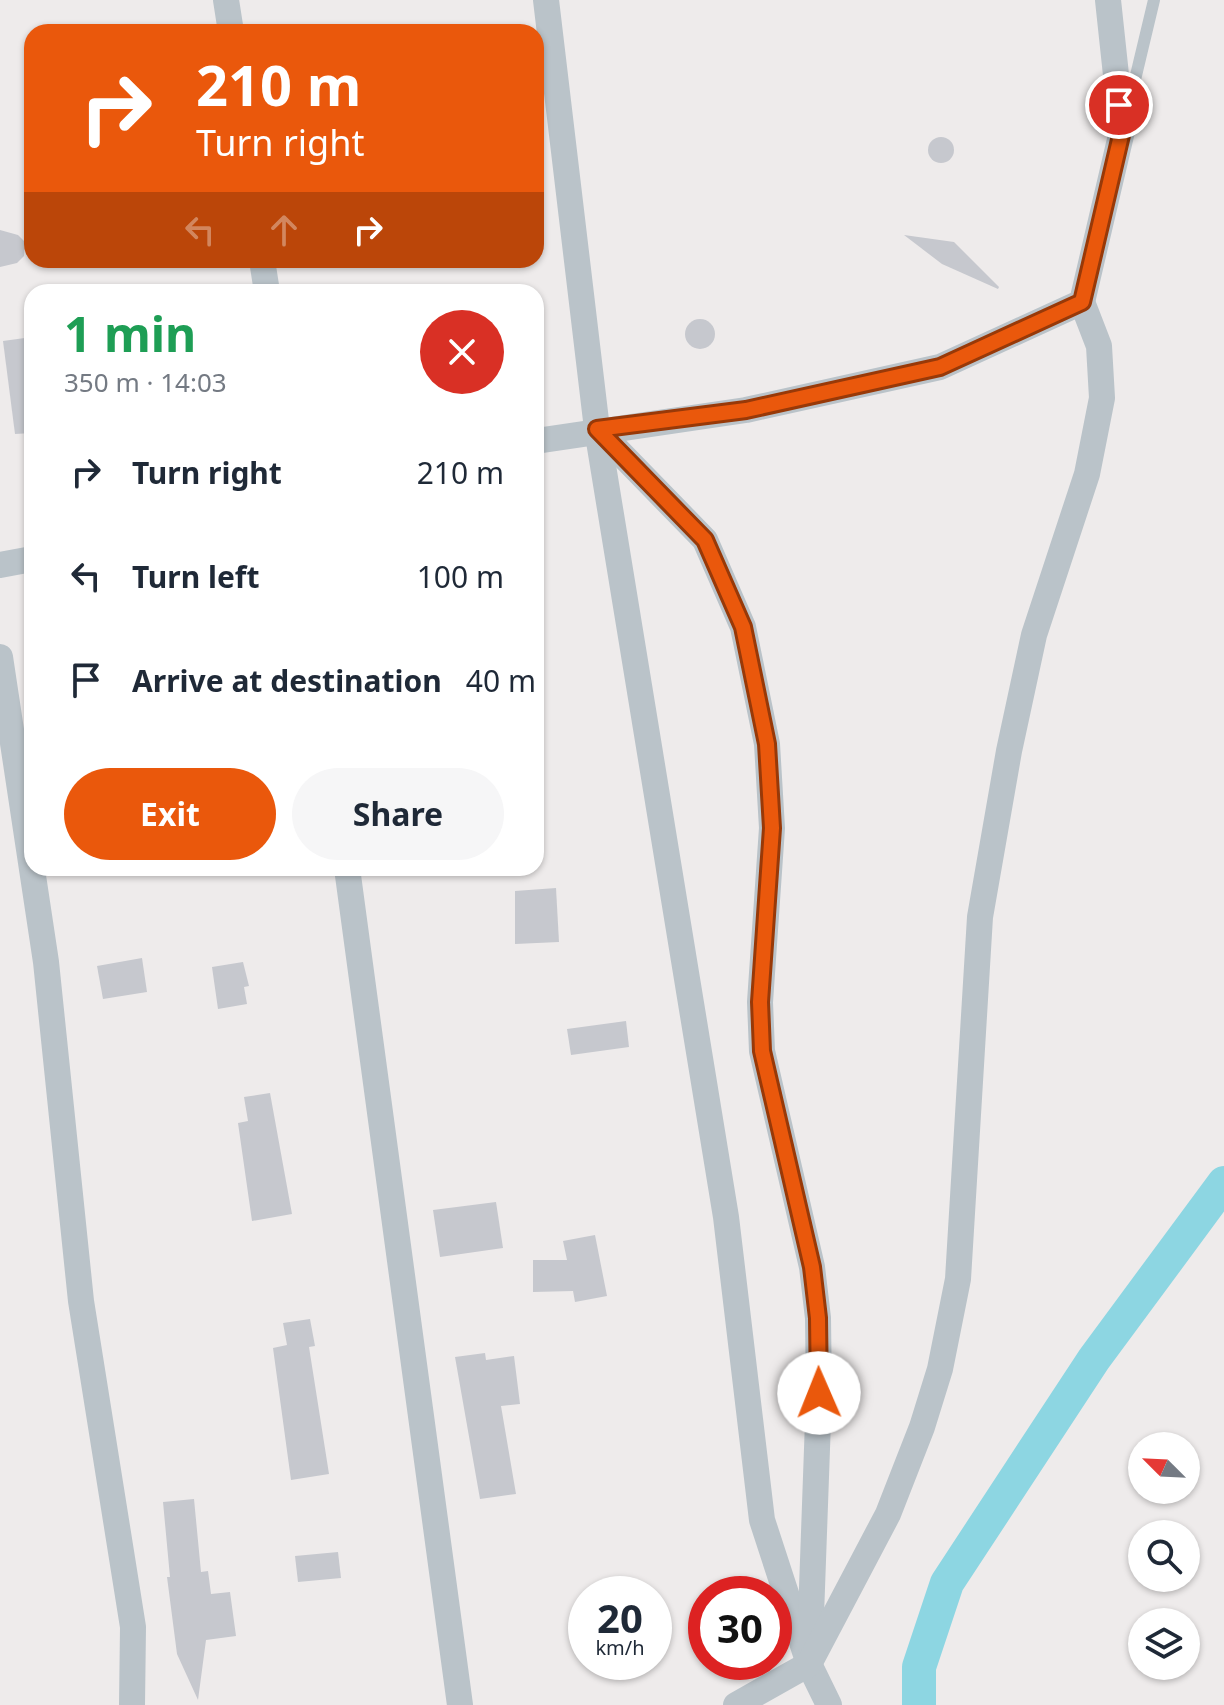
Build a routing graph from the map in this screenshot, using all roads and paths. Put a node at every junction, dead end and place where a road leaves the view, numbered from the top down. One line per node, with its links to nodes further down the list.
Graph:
1 (226, 0): 5 (street)
2 (546, 0): 8 (street)
3 (1108, 0): 6 (street)
4 (1154, 0): 6 (lane)
5 (230, 24)
6 (1122, 131): 7 (street)
7 (1082, 302): 8 (street); 16 (street)
8 (597, 429): 9 (street); 16 (street); 16 (street)
9 (544, 439)
10 (24, 560): 11 (street)
11 (0, 565)
12 (0, 657): 13 (street)
13 (24, 816)
14 (33, 876): 17 (street)
15 (348, 876): 18 (street)
16 (809, 1664): 19 (street); 20 (street)
17 (132, 1705)
18 (460, 1705)
19 (736, 1705)
20 (829, 1705)

